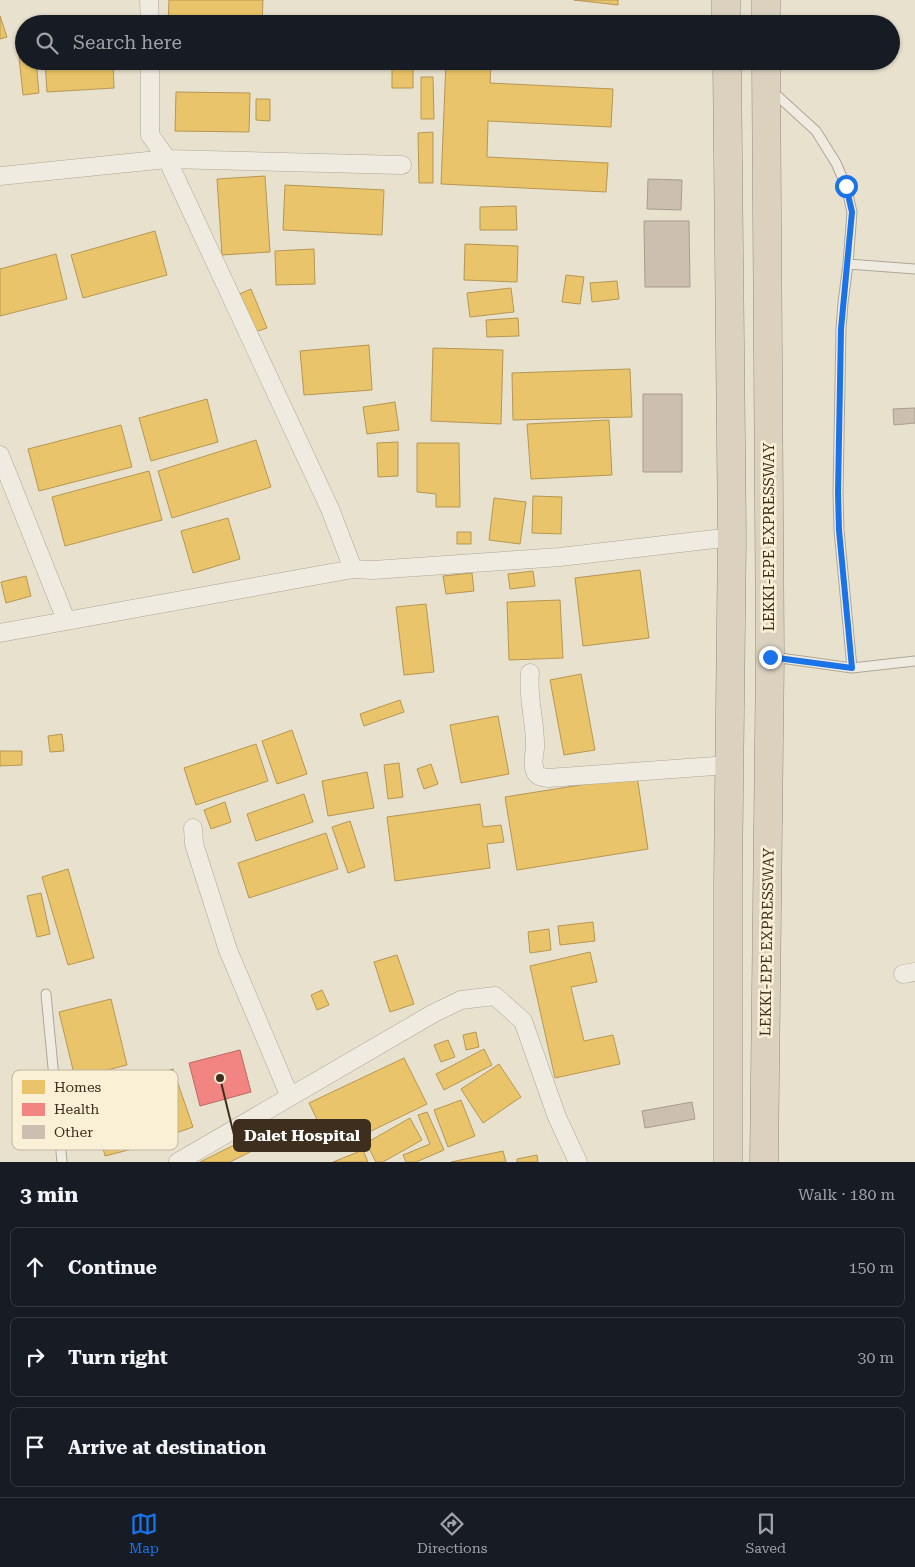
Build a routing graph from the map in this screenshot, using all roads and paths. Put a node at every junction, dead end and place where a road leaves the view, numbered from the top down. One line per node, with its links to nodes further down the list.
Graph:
1 (150, 0): 4 (street)
2 (726, 0): 5 (highway)
3 (766, 0): 6 (highway)
4 (150, 15)
5 (726, 15)
6 (766, 15)
7 (150, 70): 10 (street)
8 (726, 70): 17 (highway)
9 (766, 73): 13 (lane); 16 (highway, LEKKI-EPE EXPRESSWAY)
10 (167, 160): 11 (street); 12 (street); 19 (street)
11 (402, 165)
12 (0, 176)
13 (848, 264): 14 (lane); 24 (lane)
14 (915, 269)
15 (0, 455): 20 (street)
16 (769, 496): 17 (highway); 22 (highway, LEKKI-EPE EXPRESSWAY)
17 (731, 497): 18 (highway)
18 (732, 537): 19 (street); 26 (highway)
19 (353, 568): 20 (street)
20 (66, 620): 21 (street)
21 (0, 632)
22 (770, 657): 24 (lane); 34 (highway, LEKKI-EPE EXPRESSWAY)
23 (915, 661): 24 (lane)
24 (852, 668)
25 (530, 673): 26 (street)
26 (729, 765): 33 (highway)
27 (193, 828): 30 (street)
28 (46, 994): 29 (lane)
29 (53, 1070)
30 (290, 1097): 31 (street); 32 (street)
31 (178, 1162)
32 (578, 1162)
33 (728, 1162)
34 (764, 1162)

